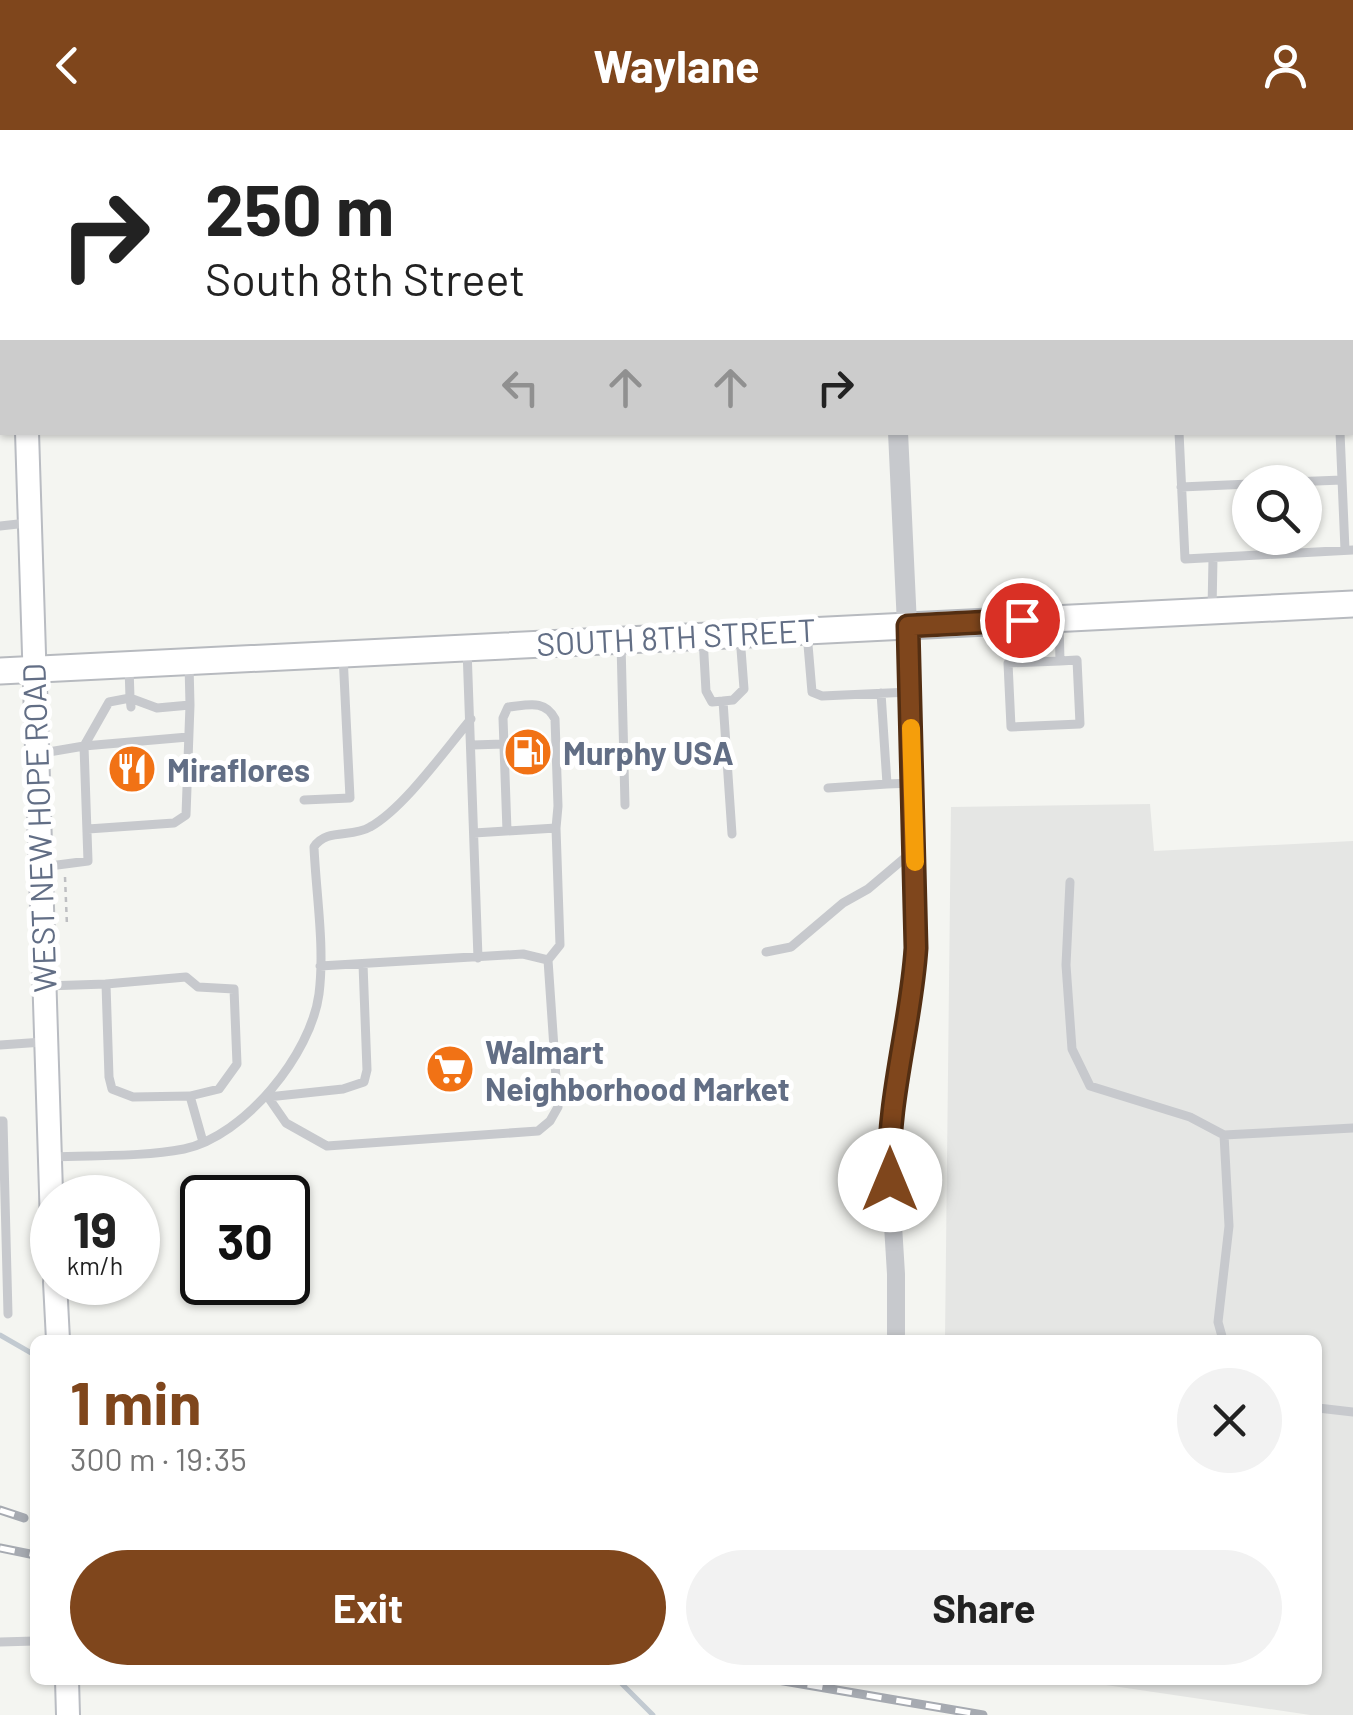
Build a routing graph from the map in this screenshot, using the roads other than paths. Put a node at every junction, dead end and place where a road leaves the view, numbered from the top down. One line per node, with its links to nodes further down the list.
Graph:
1 (26, 435): 9 (main road, WEST NEW HOPE ROAD)
2 (898, 435): 16 (street)
3 (1179, 435): 8 (lane)
4 (1340, 435): 5 (lane)
5 (1342, 480): 6 (lane); 11 (lane)
6 (1322, 481)
7 (1232, 485): 8 (lane)
8 (1181, 486): 12 (lane)
9 (29, 524): 10 (lane); 26 (main road, WEST NEW HOPE ROAD)
10 (0, 526)
11 (1349, 550): 12 (lane)
12 (1213, 558): 14 (lane)
13 (1353, 604): 14 (main road, SOUTH 8TH STREET)
14 (1212, 610): 15 (main road, SOUTH 8TH STREET)
15 (1060, 618): 16 (main road, SOUTH 8TH STREET); 24 (lane)
16 (908, 626): 17 (main road, SOUTH 8TH STREET); 28 (street)
17 (806, 630): 18 (main road, SOUTH 8TH STREET); 29 (lane)
18 (740, 633): 19 (main road, SOUTH 8TH STREET); 30 (lane)
19 (703, 635): 20 (main road, SOUTH 8TH STREET); 30 (lane)
20 (620, 639): 21 (main road, SOUTH 8TH STREET); 43 (lane)
21 (467, 646): 22 (main road, SOUTH 8TH STREET); 33 (lane)
22 (343, 653): 23 (main road, SOUTH 8TH STREET); 42 (lane)
23 (188, 661): 25 (main road, SOUTH 8TH STREET); 32 (lane)
24 (1060, 661): 24 (lane)
25 (129, 664): 26 (main road, SOUTH 8TH STREET); 31 (lane)
26 (33, 669): 27 (main road, SOUTH 8TH STREET); 38 (main road, WEST NEW HOPE ROAD)
27 (0, 671)
28 (910, 692): 29 (lane); 39 (street)
29 (881, 693): 40 (lane)
30 (723, 701): 48 (lane)
31 (130, 702): 32 (lane); 37 (lane)
32 (190, 705): 34 (lane)
33 (471, 719): 36 (lane); 56 (lane)
34 (188, 737): 37 (lane); 45 (lane)
35 (504, 744): 36 (lane); 44 (lane); 46 (lane)
36 (472, 745): 47 (lane)
37 (84, 746): 38 (lane); 45 (lane)
38 (36, 754): 50 (main road, WEST NEW HOPE ROAD)
39 (913, 782): 40 (lane); 49 (street)
40 (886, 784): 41 (lane)
41 (828, 788)
42 (304, 800)
43 (625, 806)
44 (556, 828): 46 (lane); 54 (lane)
45 (88, 829): 50 (lane)
46 (507, 832): 47 (lane)
47 (474, 833): 53 (lane)
48 (732, 834)
49 (915, 851): 52 (lane); 72 (street)
50 (40, 867): 58 (main road, WEST NEW HOPE ROAD)
51 (1070, 882): 65 (lane)
52 (766, 952)
53 (478, 958): 54 (lane); 55 (lane)
54 (548, 960): 62 (lane)
55 (363, 964): 56 (lane); 62 (lane)
56 (320, 966): 62 (lane)
57 (106, 984): 58 (lane); 61 (lane); 61 (lane)
58 (44, 986): 59 (main road, WEST NEW HOPE ROAD)
59 (46, 1042): 60 (lane); 67 (main road, WEST NEW HOPE ROAD)
60 (0, 1045)
61 (190, 1096): 66 (lane)
62 (268, 1097): 66 (lane)
63 (0, 1121): 69 (lane)
64 (1353, 1128): 65 (lane)
65 (1224, 1135): 74 (lane)
66 (204, 1142): 67 (lane)
67 (50, 1157): 68 (main road, WEST NEW HOPE ROAD)
68 (51, 1175)
69 (3, 1217): 71 (lane)
70 (56, 1305): 73 (main road)
71 (8, 1314)
72 (896, 1334)
73 (58, 1335)
74 (1222, 1335)
75 (1322, 1408): 76 (lane)
76 (1353, 1412)
77 (30, 1641): 78 (lane)
78 (0, 1642)
79 (67, 1685): 80 (main road)
80 (68, 1715)

